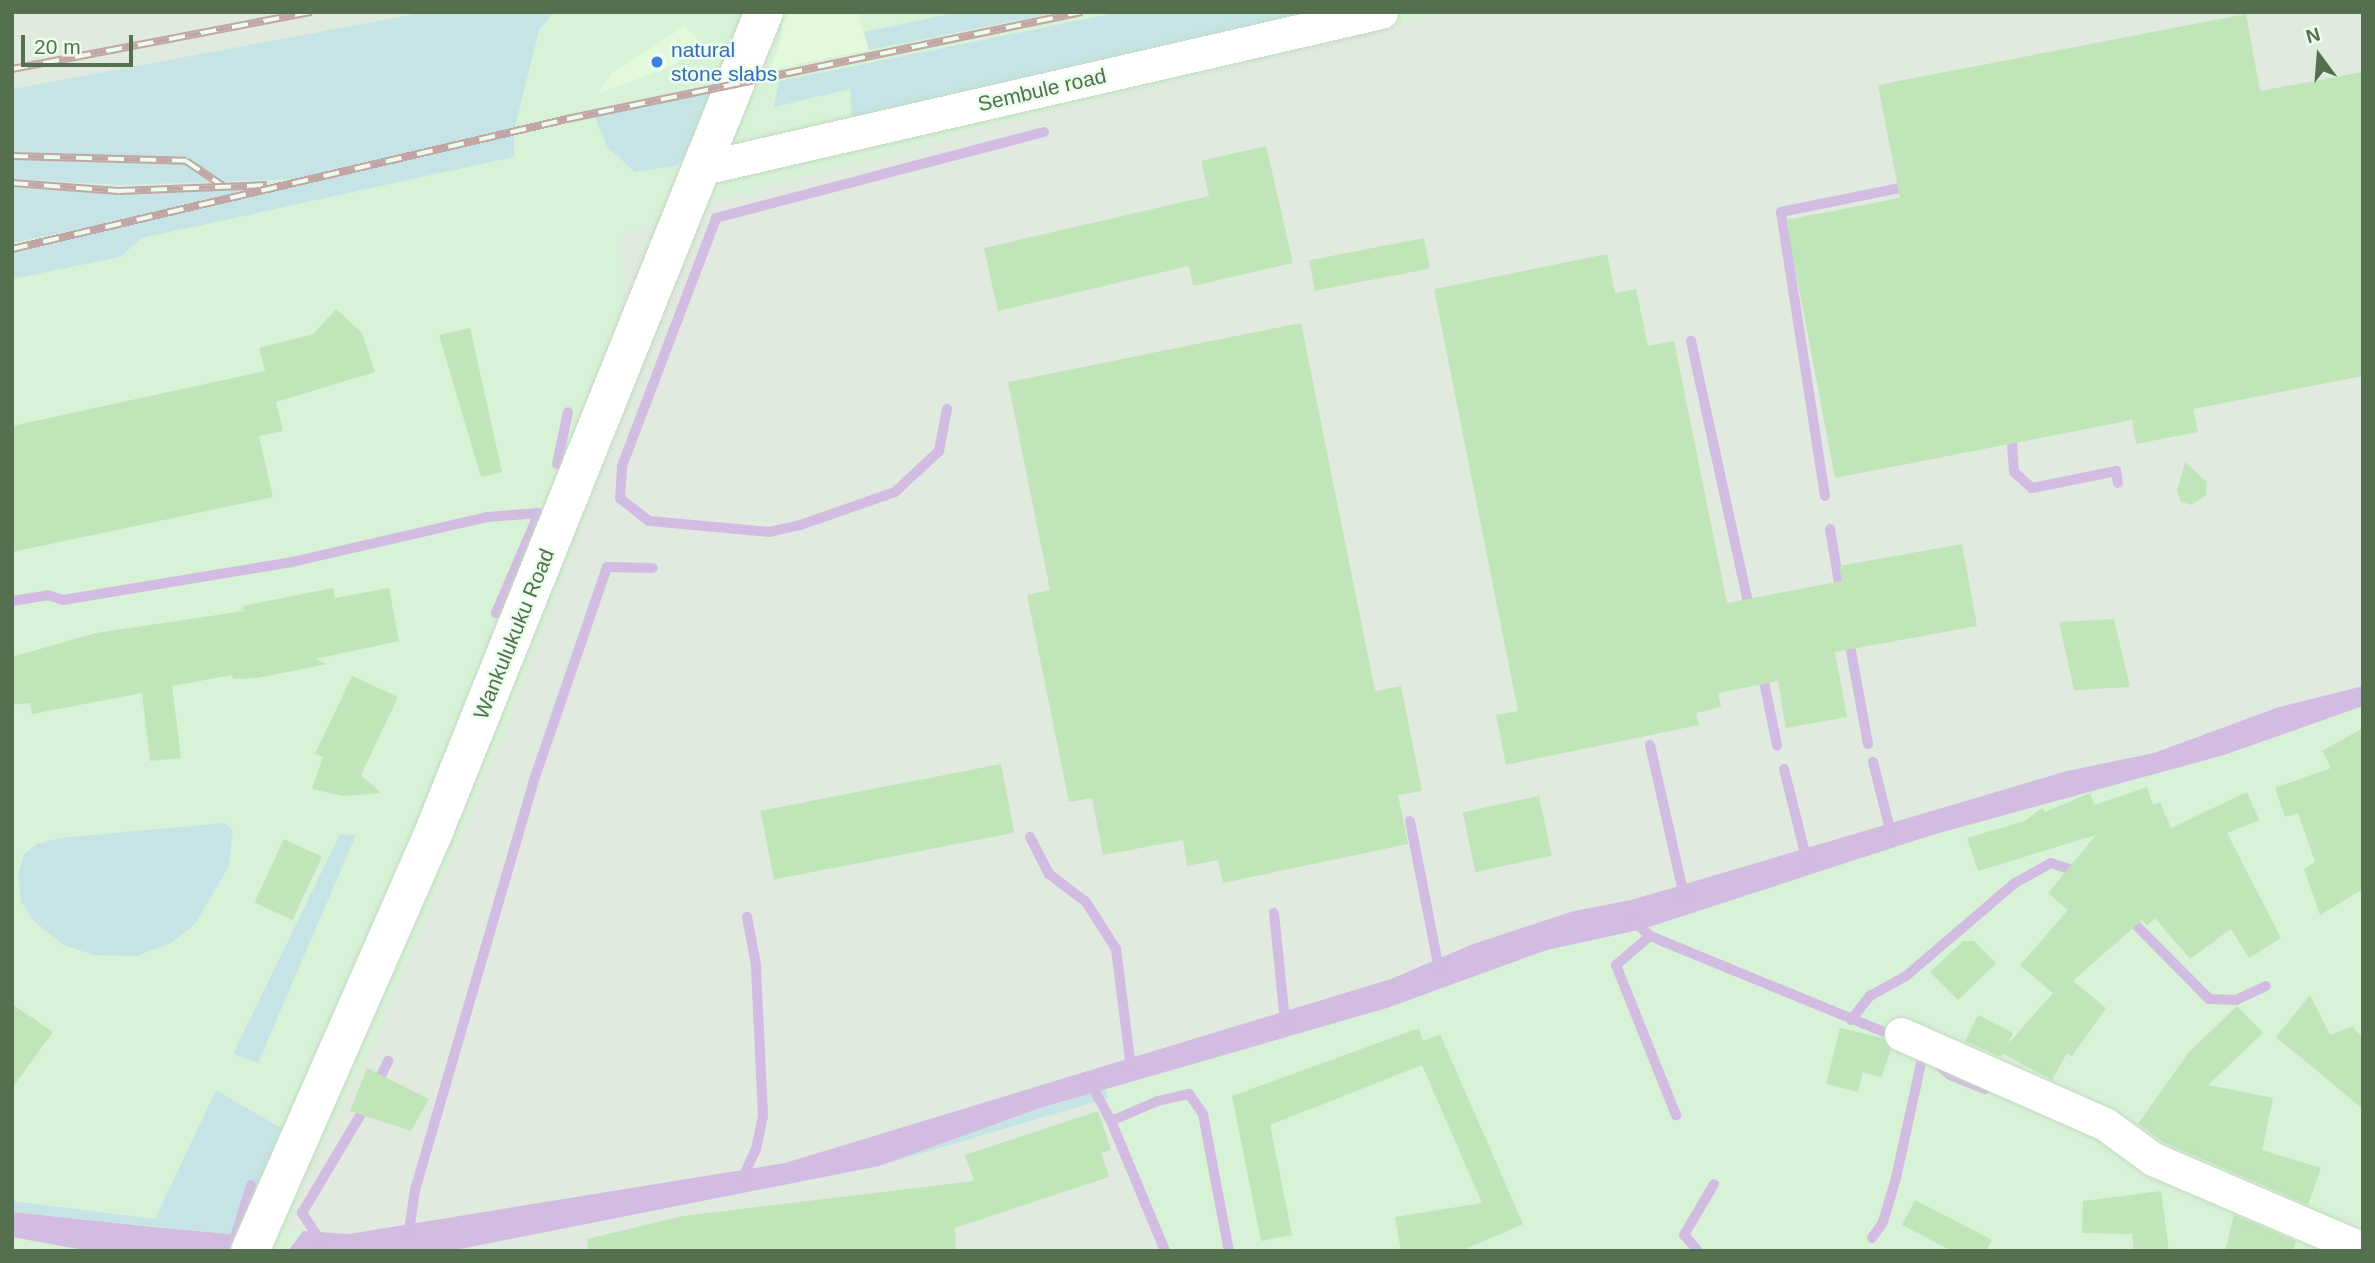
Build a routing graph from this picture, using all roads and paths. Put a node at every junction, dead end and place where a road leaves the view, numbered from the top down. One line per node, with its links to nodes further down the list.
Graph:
1 (764, 12): 3 (main road, Wankulukuku Road)
2 (1381, 12): 3 (street, Sembule road)
3 (703, 168): 6 (main road, Wankulukuku Road)
4 (1901, 1034): 5 (street)
5 (2363, 1249)
6 (250, 1251)

